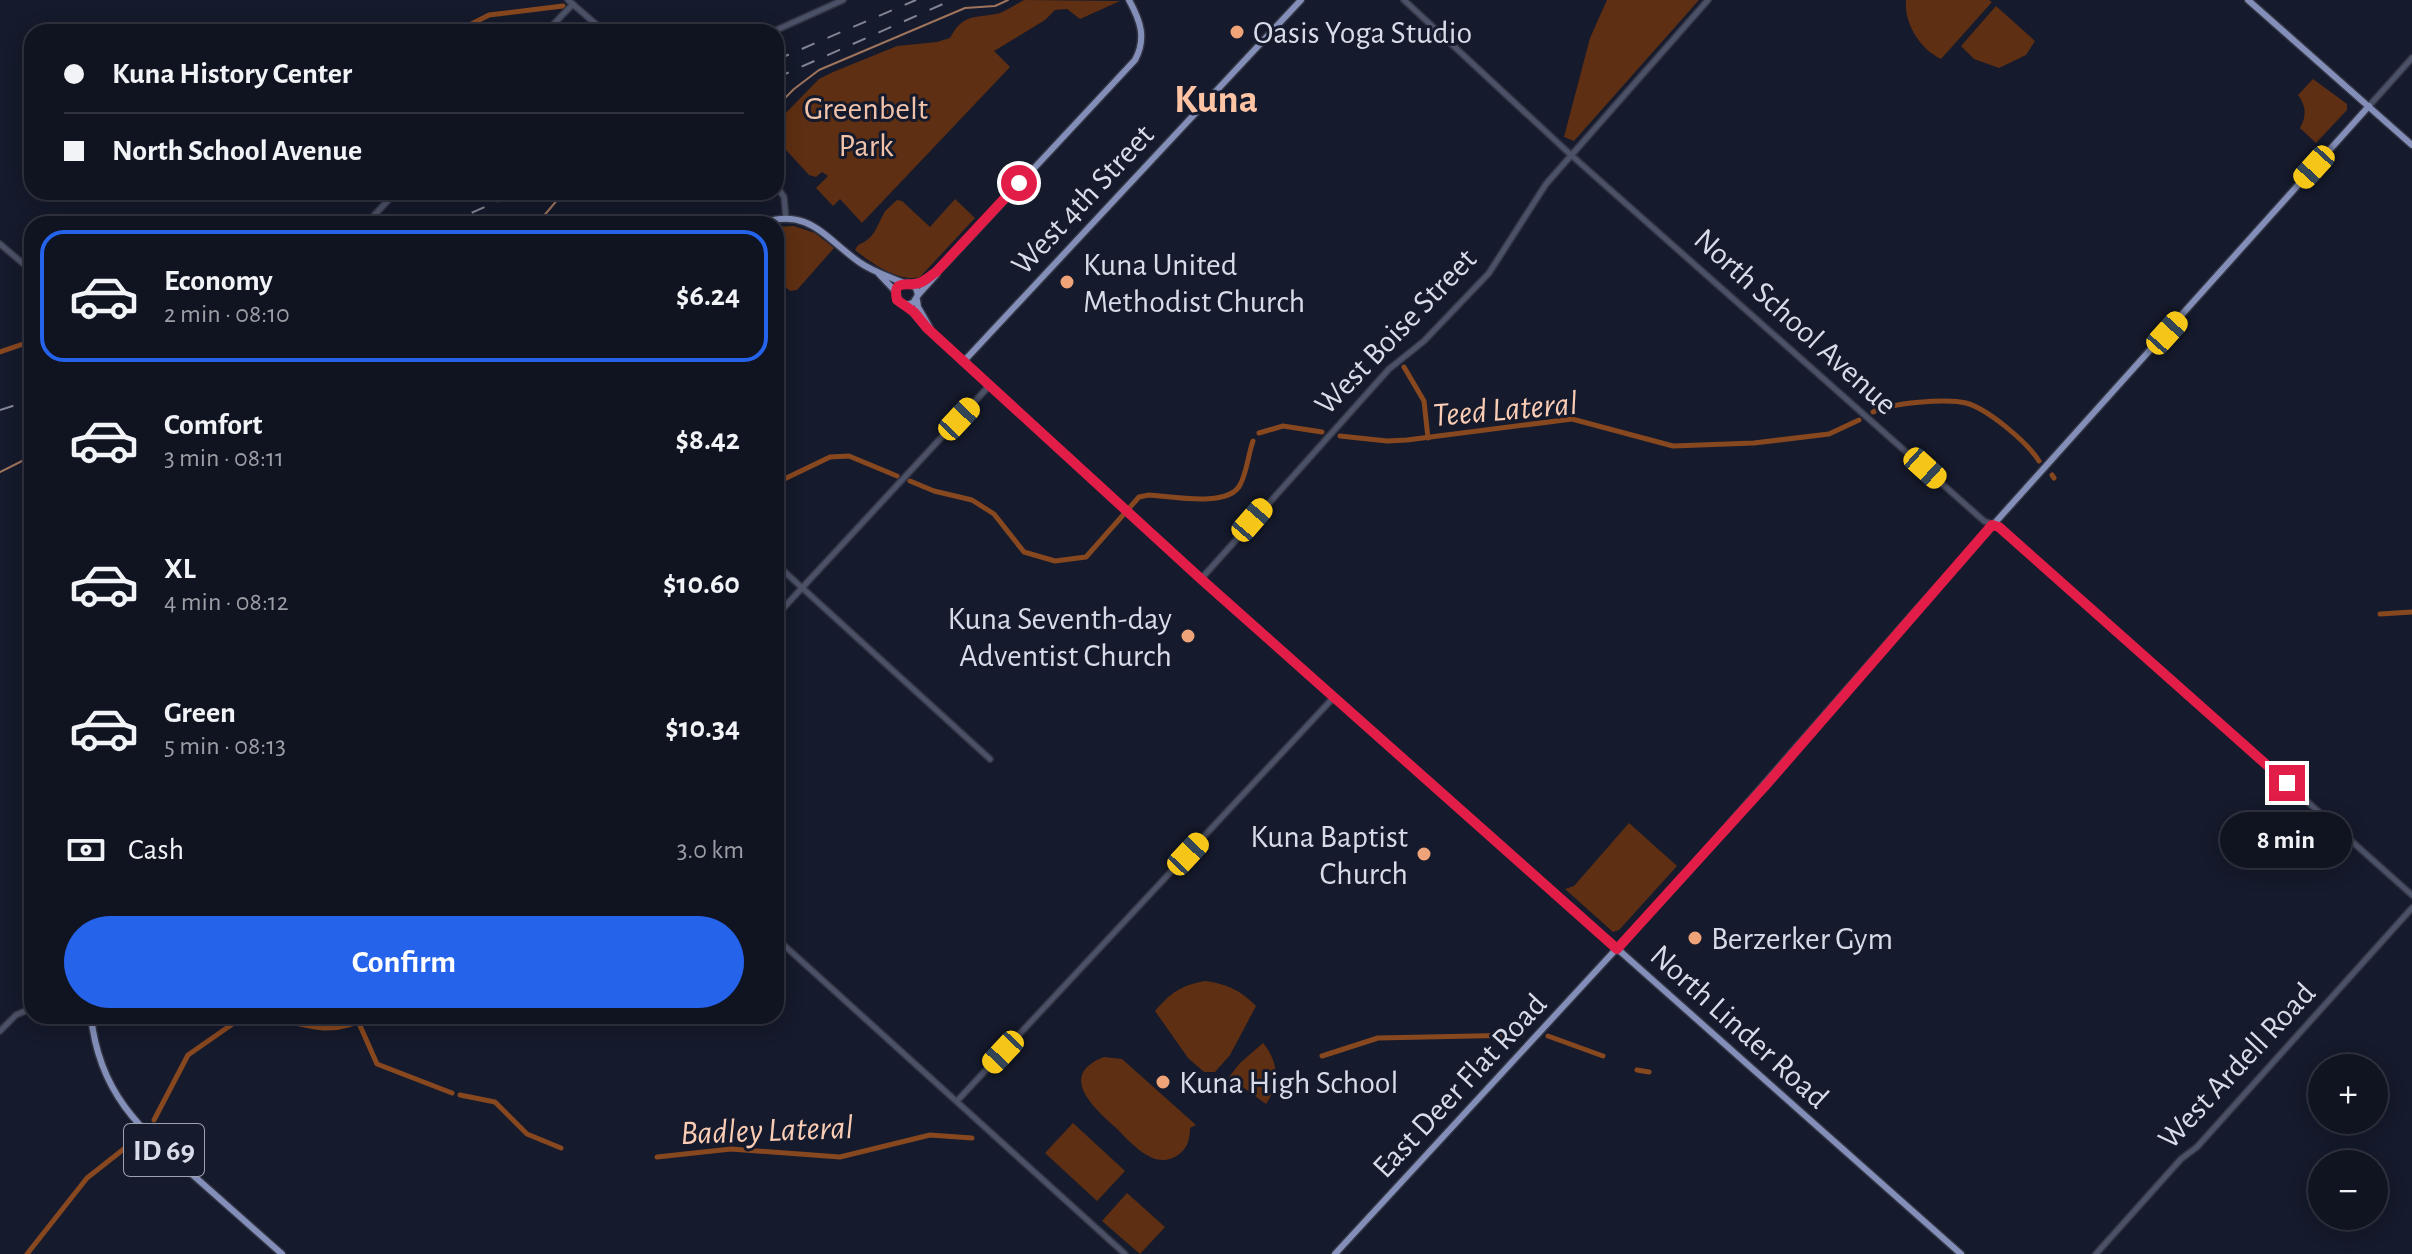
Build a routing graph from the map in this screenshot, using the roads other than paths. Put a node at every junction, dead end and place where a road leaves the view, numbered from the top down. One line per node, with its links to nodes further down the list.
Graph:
1 (843, 0): 10 (street)
2 (1129, 0): 21 (main road)
3 (1301, 0): 28 (main road, West 4th Street)
4 (1404, 0): 14 (street, North School Avenue)
5 (1708, 0): 14 (street, West Boise Street)
6 (2248, 0): 12 (main road)
7 (570, 2): 8 (street); 9 (street)
8 (552, 24)
9 (596, 24)
10 (784, 27)
11 (2412, 58): 12 (street)
12 (2369, 106): 13 (main road); 30 (main road, East Deer Flat Road)
13 (2412, 145)
14 (1571, 155): 30 (street, North School Avenue); 32 (street, West Boise Street)
15 (784, 197): 18 (street)
16 (388, 200): 17 (street)
17 (374, 216)
18 (786, 219): 22 (main road)
19 (0, 244): 20 (street)
20 (24, 264)
21 (936, 272): 23 (main road); 25 (main road)
22 (879, 274): 23 (main road); 24 (main road)
23 (908, 284): 24 (main road); 25 (main road)
24 (896, 292): 26 (main road)
25 (917, 296): 26 (main road); 27 (main road)
26 (906, 305): 27 (main road, North Linder Road)
27 (930, 328): 28 (main road, North Linder Road)
28 (965, 360): 29 (main road, North Linder Road)
29 (991, 385): 32 (main road, North Linder Road); 33 (street)
30 (1992, 525): 37 (street, North School Avenue); 40 (main road, East Deer Flat Road)
31 (784, 571): 33 (street)
32 (1201, 579): 35 (main road, North Linder Road)
33 (803, 588): 34 (street); 36 (street)
34 (784, 608)
35 (1334, 697): 40 (main road, North Linder Road); 44 (street)
36 (990, 759)
37 (2412, 895)
38 (2412, 908): 49 (street, West Ardell Road)
39 (784, 945): 44 (street)
40 (1617, 949): 47 (main road, East Deer Flat Road); 48 (main road, North Linder Road)
41 (24, 1012): 43 (street)
42 (92, 1024): 45 (main road, ID 69)
43 (0, 1031)
44 (957, 1101): 46 (street)
45 (282, 1254)
46 (1125, 1254)
47 (1335, 1254)
48 (1961, 1254)
49 (2096, 1254)

